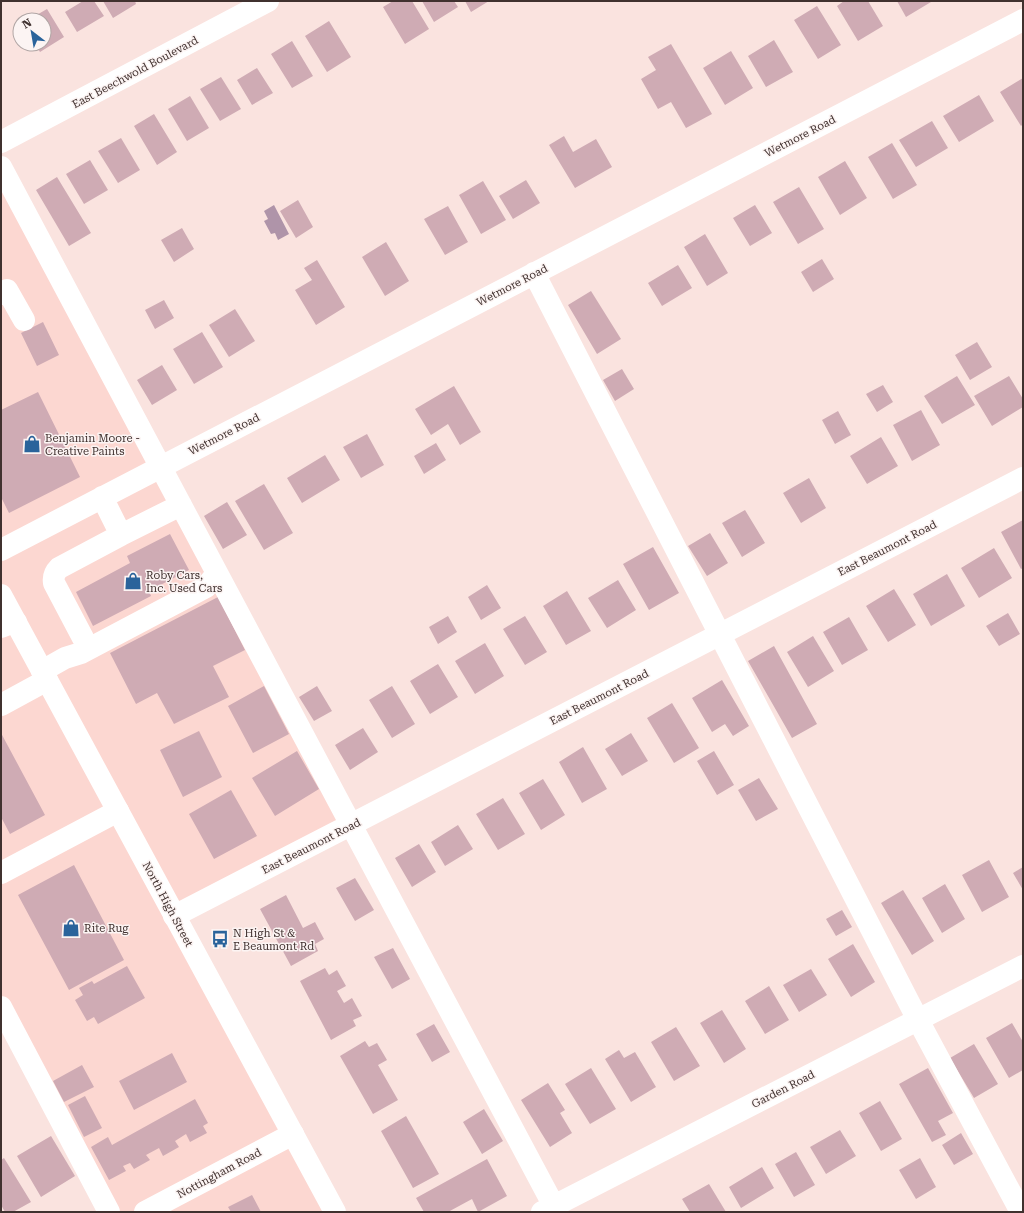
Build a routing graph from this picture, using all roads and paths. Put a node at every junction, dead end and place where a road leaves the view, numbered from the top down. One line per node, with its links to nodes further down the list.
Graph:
1 (268, 1): 3 (street, East Beechwold Boulevard)
2 (1023, 20): 5 (street, Wetmore Road)
3 (1, 142)
4 (1, 167): 8 (street)
5 (534, 273): 8 (street, Wetmore Road); 17 (street)
6 (1, 294): 7 (street)
7 (24, 320)
8 (161, 467): 10 (street, Wetmore Road); 11 (street)
9 (1023, 478): 17 (street, East Beaumont Road)
10 (102, 497): 12 (street); 13 (street, Wetmore Road)
11 (181, 505): 12 (street); 14 (street)
12 (121, 535): 18 (street)
13 (1, 550)
14 (217, 573): 18 (street); 19 (street); 23 (street)
15 (1, 595): 16 (street, North High Street)
16 (8, 625): 20 (street, North High Street)
17 (720, 634): 23 (street, East Beaumont Road); 28 (street)
18 (83, 638): 19 (street)
19 (65, 658): 20 (street)
20 (44, 675): 21 (street); 22 (street, North High Street)
21 (1, 704)
22 (118, 811): 24 (street); 25 (street, North High Street)
23 (351, 825): 25 (street, East Beaumont Road); 30 (street)
24 (1, 873)
25 (174, 916): 29 (street, North High Street)
26 (1023, 966): 28 (street, Garden Road)
27 (1, 1007): 31 (street)
28 (918, 1020): 30 (street, Garden Road); 34 (street)
29 (293, 1134): 32 (street, Nottingham Road); 33 (street, North High Street)
30 (551, 1210)
31 (109, 1212)
32 (145, 1212)
33 (335, 1212)
34 (1022, 1212)

